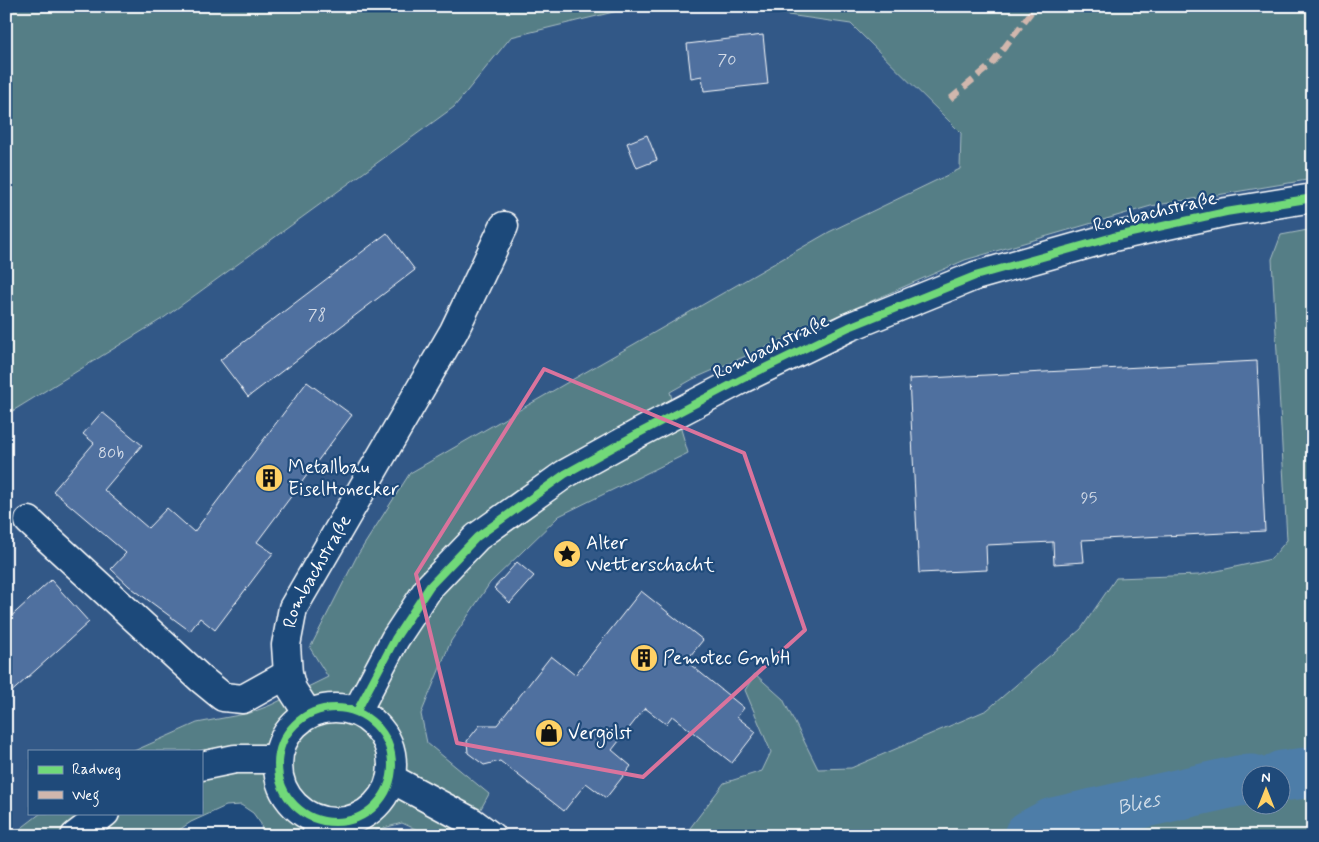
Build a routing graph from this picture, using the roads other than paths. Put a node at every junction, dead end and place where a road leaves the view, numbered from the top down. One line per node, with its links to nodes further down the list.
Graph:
1 (1313, 198): 5 (street, Rombachstraße)
2 (504, 226): 4 (street, Rombachstraße)
3 (29, 521): 4 (street)
4 (288, 674): 6 (street, Rombachstraße)
5 (357, 711): 6 (street); 9 (street)
6 (308, 714): 7 (street)
7 (277, 758): 8 (street); 11 (street)
8 (202, 766)
9 (392, 779): 11 (street); 13 (street)
10 (104, 814): 12 (street)
11 (319, 829)
12 (74, 836)
13 (491, 836)

